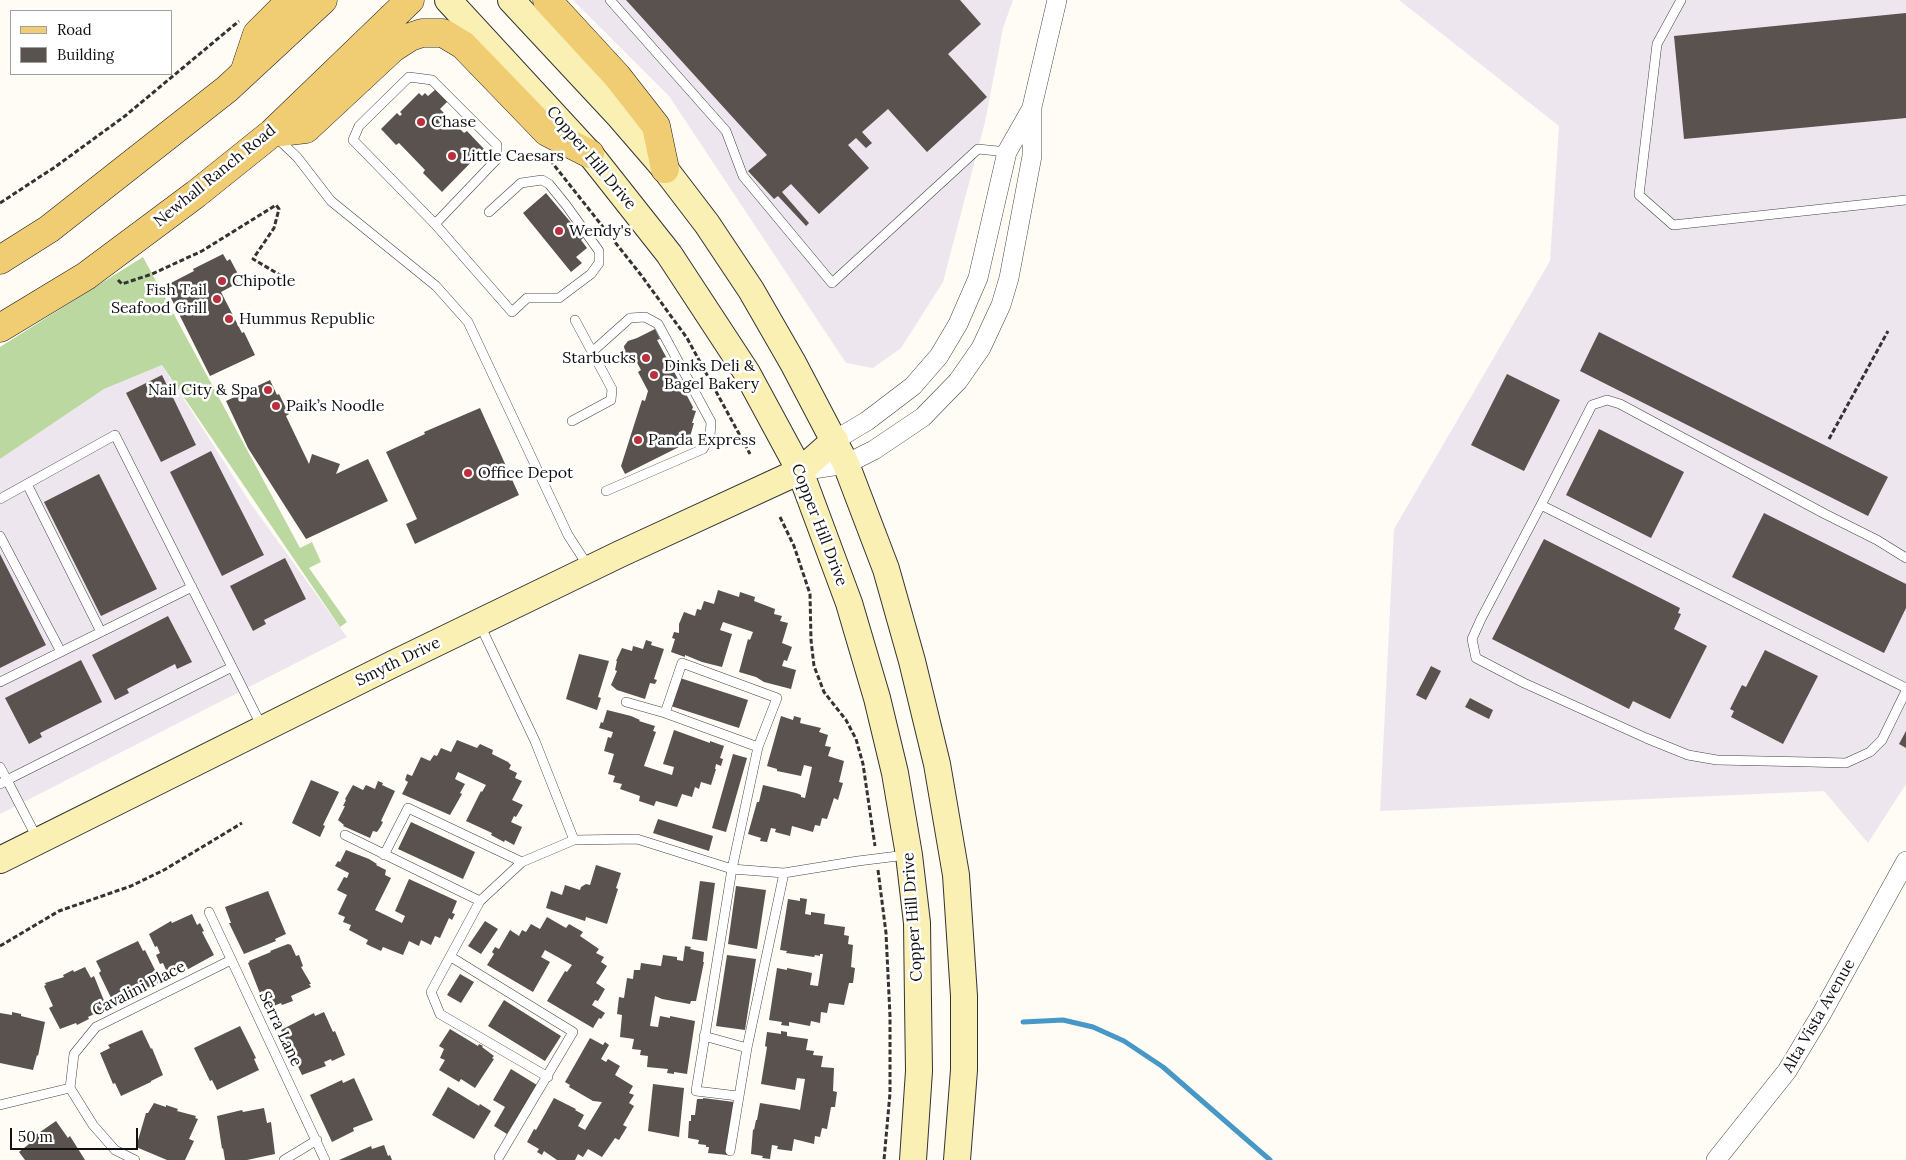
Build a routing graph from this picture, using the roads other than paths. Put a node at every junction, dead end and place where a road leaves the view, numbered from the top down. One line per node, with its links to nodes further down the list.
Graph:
1 (291, 0): 10 (main road)
2 (323, 0): 10 (main road)
3 (410, 0): 12 (main road, Newhall Ranch Road)
4 (448, 0): 14 (main road, Copper Hill Drive)
5 (511, 0): 15 (main road)
6 (547, 0): 15 (main road)
7 (610, 0): 13 (lane)
8 (1057, 0): 11 (street)
9 (1681, 0): 16 (lane)
10 (244, 74): 19 (main road)
11 (1032, 107): 13 (street); 25 (street)
12 (272, 133): 14 (main road); 21 (main road, Newhall Ranch Road); 33 (lane)
13 (1006, 152): 24 (street)
14 (590, 154): 26 (main road, Copper Hill Drive)
15 (665, 168): 24 (main road)
16 (1906, 200)
17 (489, 212): 18 (lane)
18 (435, 224): 18 (lane)
19 (0, 260)
20 (575, 320): 22 (lane)
21 (0, 328)
22 (592, 352): 23 (lane); 28 (lane)
23 (572, 421)
24 (835, 440): 25 (main road); 26 (main road, Smyth Drive)
25 (846, 464): 26 (street); 74 (main road)
26 (800, 471): 33 (main road, Smyth Drive); 51 (main road, Copper Hill Drive)
27 (26, 484): 29 (lane); 34 (lane); 36 (lane)
28 (606, 491)
29 (0, 499)
30 (1541, 505): 32 (lane); 40 (lane); 40 (lane)
31 (0, 536): 37 (lane)
32 (1906, 558)
33 (590, 568): 35 (main road, Smyth Drive)
34 (192, 587): 36 (lane); 38 (lane)
35 (479, 622): 43 (main road, Smyth Drive); 49 (lane)
36 (101, 632): 37 (lane)
37 (61, 652): 39 (lane)
38 (232, 667): 43 (lane); 46 (lane)
39 (0, 682)
40 (1906, 689)
41 (626, 702): 42 (lane)
42 (665, 713): 44 (lane); 44 (lane)
43 (262, 728): 48 (main road, Smyth Drive)
44 (758, 747): 55 (lane)
45 (0, 767): 46 (lane)
46 (3, 782): 48 (lane)
47 (345, 835): 50 (lane)
48 (38, 840): 52 (main road, Smyth Drive)
49 (574, 840): 54 (lane); 55 (lane)
50 (384, 855): 54 (lane); 57 (lane)
51 (909, 855): 56 (lane); 73 (main road, Copper Hill Drive)
52 (0, 860)
53 (1906, 861): 75 (street, Alta Vista Avenue)
54 (522, 862): 57 (lane)
55 (732, 869): 56 (lane); 61 (lane)
56 (784, 873): 62 (lane)
57 (480, 901): 59 (lane)
58 (209, 912): 60 (lane, Serra Lane)
59 (451, 957): 63 (lane); 63 (lane)
60 (231, 960): 64 (lane, Cavalini Place); 67 (lane, Serra Lane)
61 (704, 1036): 62 (lane); 65 (lane)
62 (747, 1048): 65 (lane)
63 (548, 1077): 69 (lane)
64 (70, 1088): 66 (lane); 70 (lane)
65 (738, 1096): 68 (lane)
66 (0, 1105)
67 (316, 1140): 71 (lane); 72 (lane, Serra Lane)
68 (730, 1151)
69 (499, 1157)
70 (136, 1160)
71 (284, 1160)
72 (325, 1160)
73 (913, 1160)
74 (957, 1160)
75 (1716, 1160)

